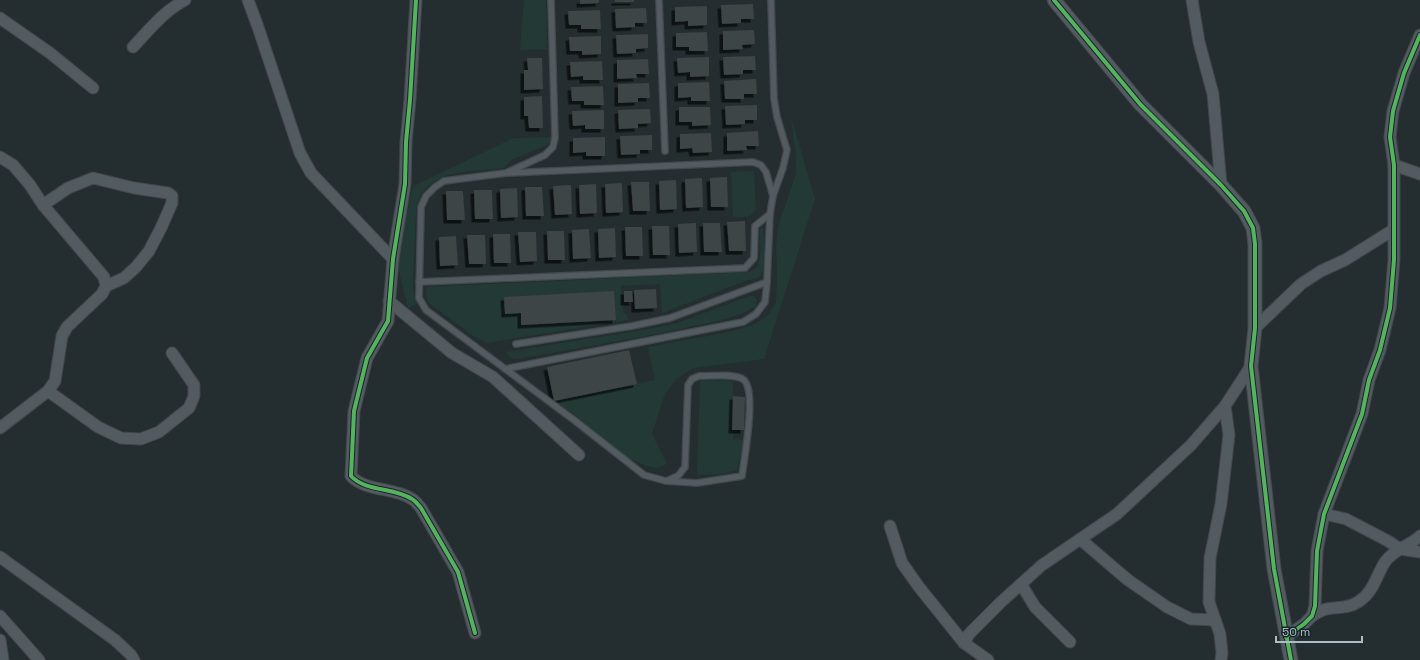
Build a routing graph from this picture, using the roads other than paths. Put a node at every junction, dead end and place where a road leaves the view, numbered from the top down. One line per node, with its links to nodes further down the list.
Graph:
1 (185, 0): 11 (street)
2 (248, 0): 23 (street)
3 (416, 0): 23 (street)
4 (551, 0): 16 (lane)
5 (659, 0): 13 (lane)
6 (771, 0): 19 (lane)
7 (1054, 0): 18 (street)
8 (1192, 0): 18 (street)
9 (0, 18): 12 (street)
10 (1420, 35): 15 (street)
11 (133, 47)
12 (93, 88)
13 (665, 150)
14 (0, 157): 20 (street)
15 (1394, 165): 17 (street); 22 (street)
16 (506, 173): 19 (lane); 24 (lane)
17 (1420, 174)
18 (1221, 185): 28 (street)
19 (773, 196): 21 (lane)
20 (43, 205): 26 (street); 26 (street)
21 (770, 214): 24 (lane); 25 (lane)
22 (1393, 230): 28 (street); 38 (street)
23 (393, 259): 27 (street)
24 (419, 282): 32 (lane)
25 (767, 282): 29 (lane); 32 (lane)
26 (106, 286): 33 (street)
27 (389, 301): 36 (street); 49 (street)
28 (1255, 328): 31 (street)
29 (516, 344)
30 (172, 352): 33 (street)
31 (1251, 366): 34 (street); 50 (street)
32 (505, 369): 37 (lane)
33 (48, 391): 35 (street)
34 (1225, 406): 41 (street); 48 (street)
35 (0, 428)
36 (579, 455)
37 (666, 481): 37 (lane)
38 (1324, 514): 42 (street); 47 (street)
39 (890, 526): 52 (street)
40 (1420, 536): 42 (street)
41 (1080, 539): 45 (street); 48 (street)
42 (1400, 549): 43 (street); 47 (street)
43 (1420, 552)
44 (0, 557): 57 (street)
45 (1021, 584): 52 (street); 53 (street)
46 (0, 616): 56 (street)
47 (1312, 616): 50 (street)
48 (1215, 620): 58 (street)
49 (475, 633)
50 (1286, 637): 59 (street)
51 (0, 640): 55 (street)
52 (964, 642): 54 (street)
53 (1070, 642)
54 (986, 659)
55 (2, 660)
56 (39, 660)
57 (134, 660)
58 (1221, 660)
59 (1291, 660)

